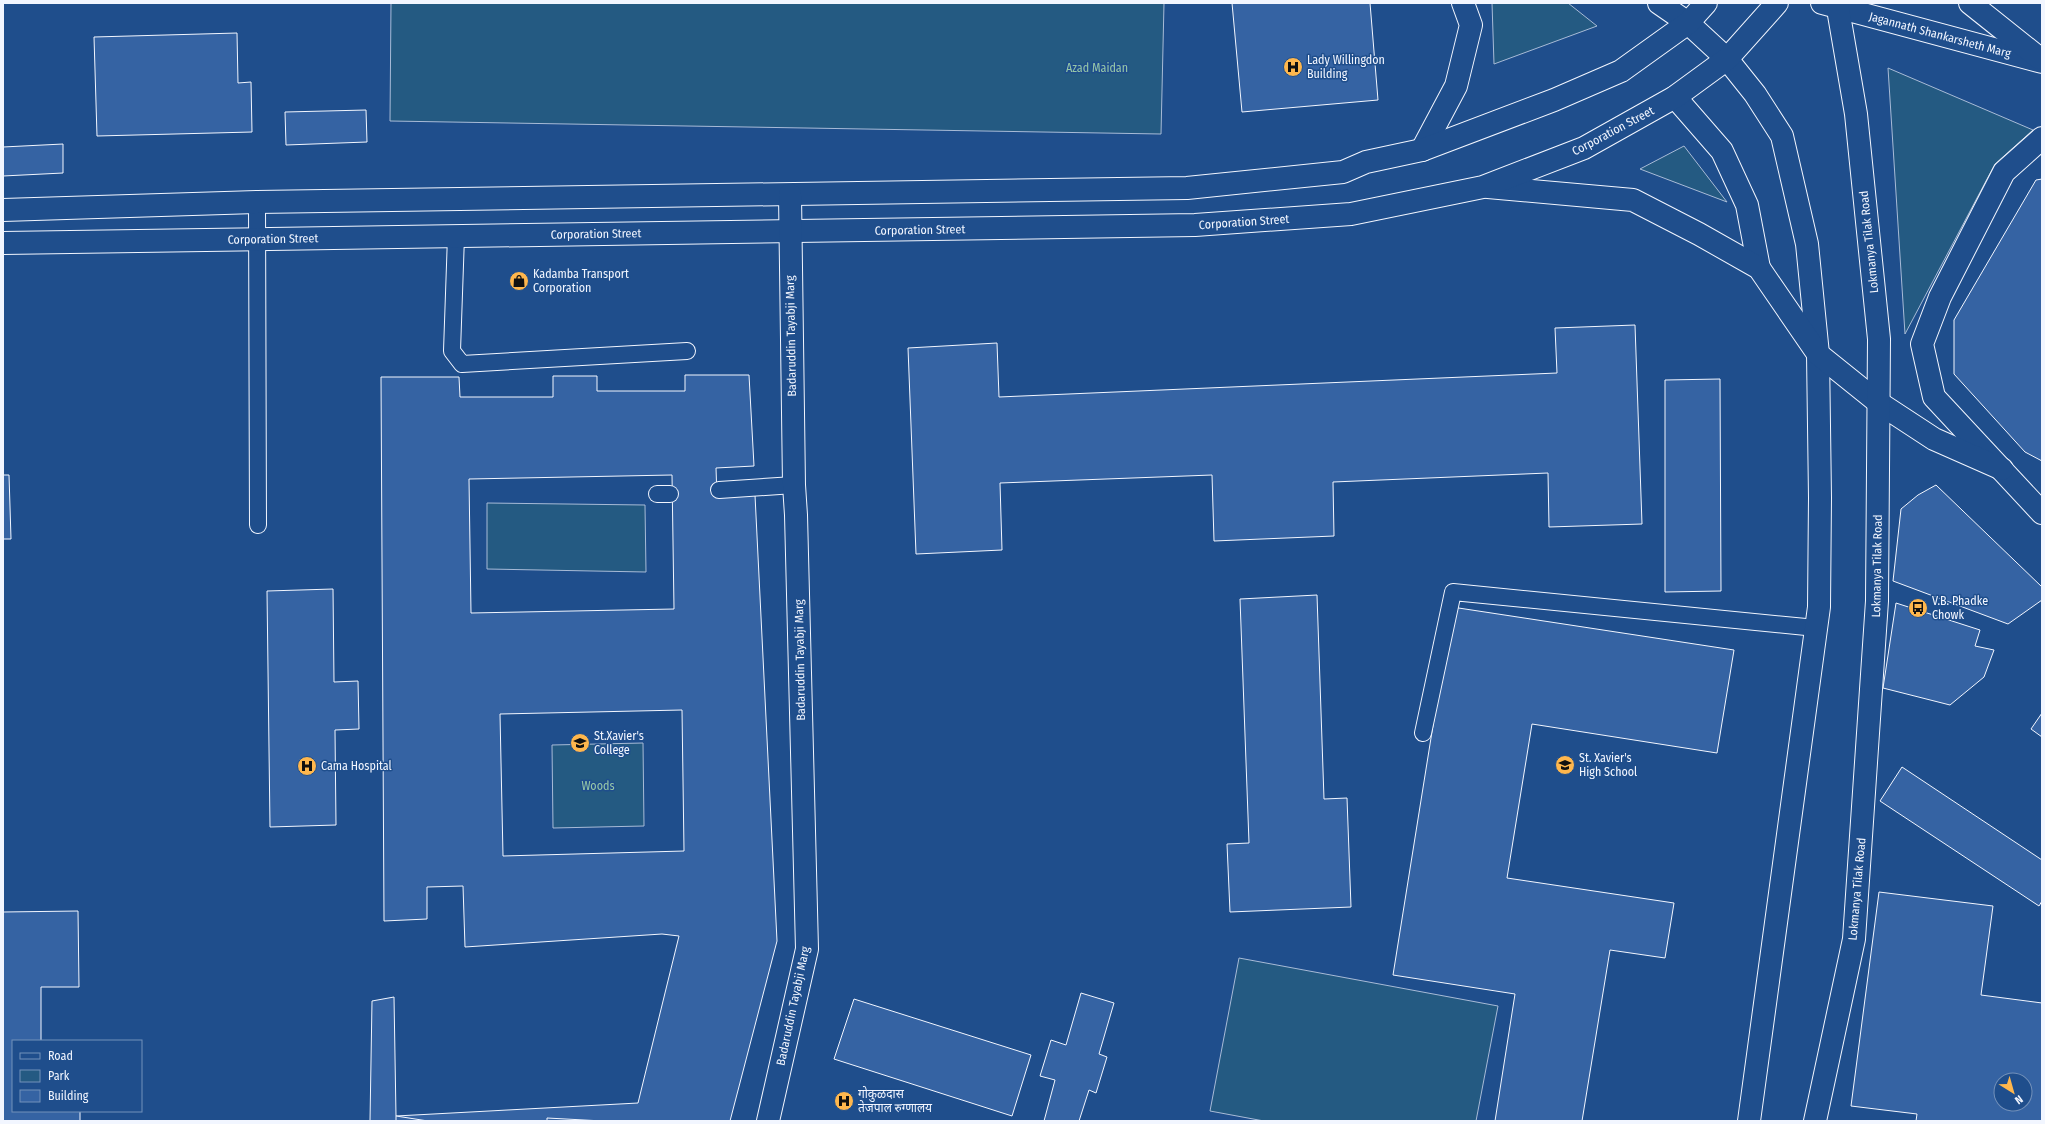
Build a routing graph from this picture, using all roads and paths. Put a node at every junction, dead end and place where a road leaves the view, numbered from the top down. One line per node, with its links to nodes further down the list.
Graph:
1 (1463, 3): 12 (main road)
2 (1659, 3): 7 (main road)
3 (1706, 3): 7 (main road)
4 (1776, 3): 8 (main road, Corporation Street)
5 (1970, 3): 9 (main road)
6 (1830, 6): 9 (main road, Jagannath Shankarsheth Marg); 24 (main road, Lokmanya Tilak Road)
7 (1688, 23): 8 (main road); 12 (main road)
8 (1727, 59): 10 (main road, Corporation Street); 23 (main road)
9 (2042, 61)
10 (1675, 97): 13 (main road, Corporation Street); 21 (main road)
11 (2042, 138): 25 (main road)
12 (1422, 150): 14 (main road)
13 (1483, 187): 17 (main road, Corporation Street); 21 (main road)
14 (790, 195): 15 (main road); 17 (main road, Badaruddin Tayabji Marg)
15 (257, 202): 16 (main road); 19 (lane)
16 (3, 210)
17 (790, 232): 18 (main road, Corporation Street); 26 (main road, Badaruddin Tayabji Marg)
18 (456, 236): 19 (main road, Corporation Street); 22 (lane)
19 (257, 240): 20 (main road, Corporation Street); 29 (lane)
20 (3, 243)
21 (1759, 268): 23 (main road)
22 (687, 352)
23 (1818, 354): 24 (main road); 30 (main road)
24 (1879, 403): 25 (main road); 34 (main road, Lokmanya Tilak Road)
25 (2002, 469): 28 (main road)
26 (794, 485): 27 (lane); 32 (main road, Badaruddin Tayabji Marg)
27 (718, 490)
28 (2042, 513)
29 (258, 525)
30 (1816, 628): 31 (lane); 33 (main road)
31 (1423, 733)
32 (768, 1121)
33 (1749, 1121)
34 (1815, 1121)

